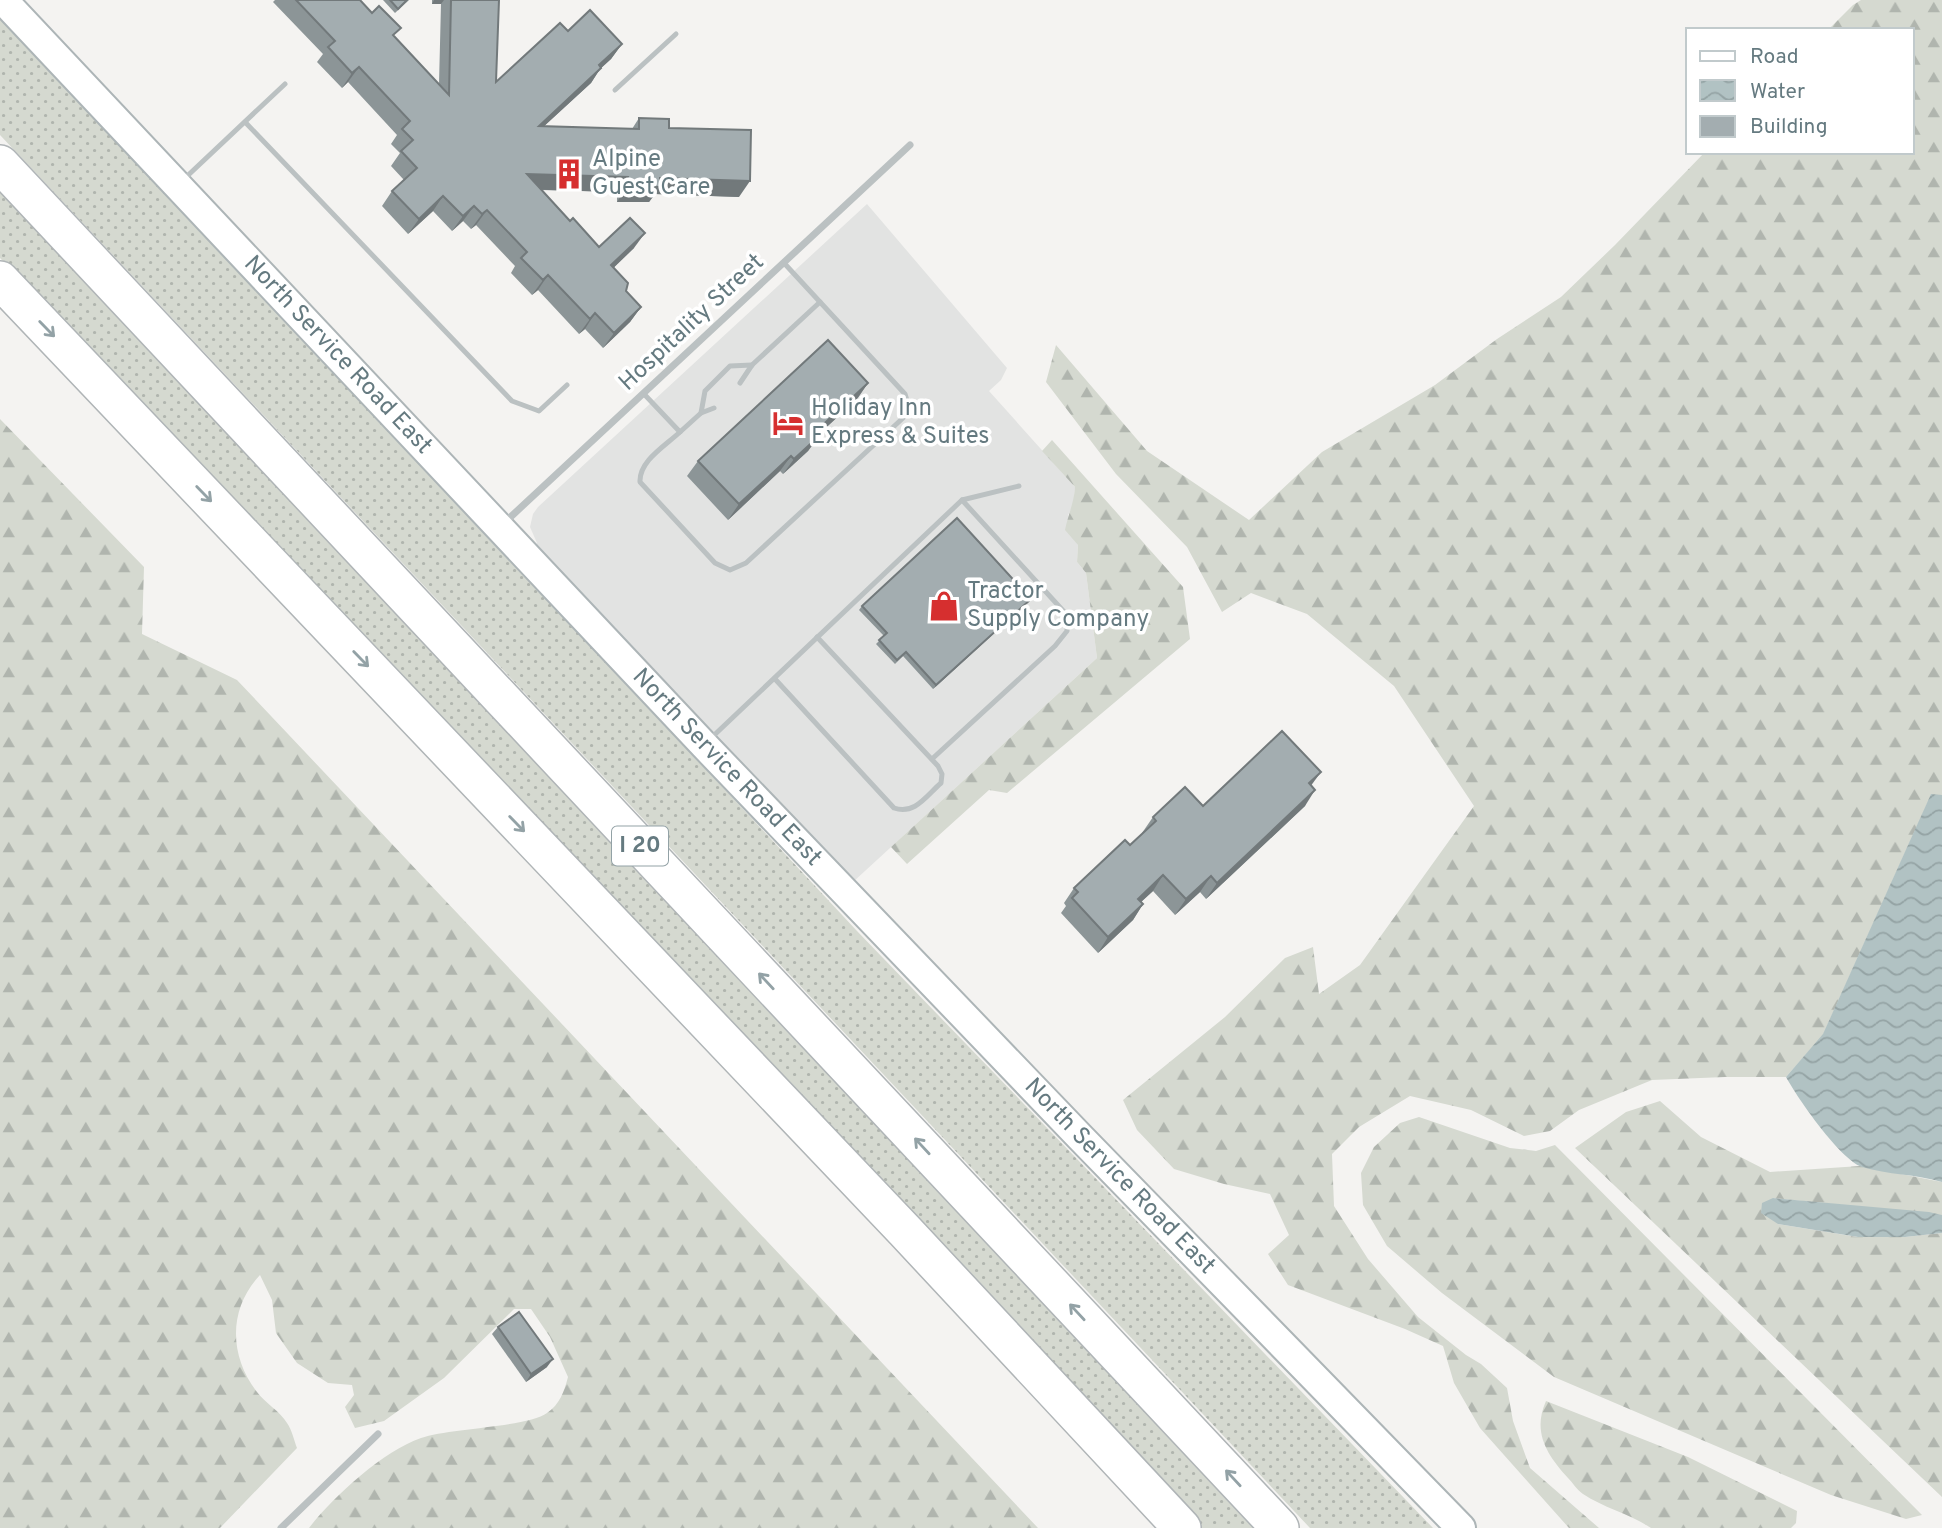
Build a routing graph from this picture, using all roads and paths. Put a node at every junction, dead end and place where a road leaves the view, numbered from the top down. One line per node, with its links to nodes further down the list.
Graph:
1 (3, 0): 8 (street, North Service Road East)
2 (676, 34): 4 (lane)
3 (285, 83): 5 (lane)
4 (615, 90)
5 (245, 121): 8 (lane); 14 (lane)
6 (910, 145): 9 (street, Hospitality Street)
7 (0, 164): 29 (highway, I 20, one-way to 7)
8 (178, 185): 21 (street, North Service Road East)
9 (784, 263): 11 (lane); 15 (street, Hospitality Street)
10 (0, 280): 28 (highway, one-way to 28)
11 (820, 302): 12 (lane); 18 (lane)
12 (752, 365): 13 (lane); 17 (lane)
13 (740, 383)
14 (567, 385)
15 (643, 394): 18 (lane); 21 (street, Hospitality Street)
16 (714, 408): 17 (lane)
17 (701, 413): 18 (lane)
18 (680, 432)
19 (1019, 486): 20 (lane)
20 (962, 500): 22 (lane); 25 (lane)
21 (499, 527): 24 (street, North Service Road East)
22 (817, 637): 23 (lane); 25 (lane)
23 (775, 679): 24 (lane); 25 (lane)
24 (704, 745): 30 (street, North Service Road East)
25 (932, 760)
26 (378, 1434): 27 (street)
27 (281, 1528)
28 (1182, 1528)
29 (1280, 1528)
30 (1461, 1528)

